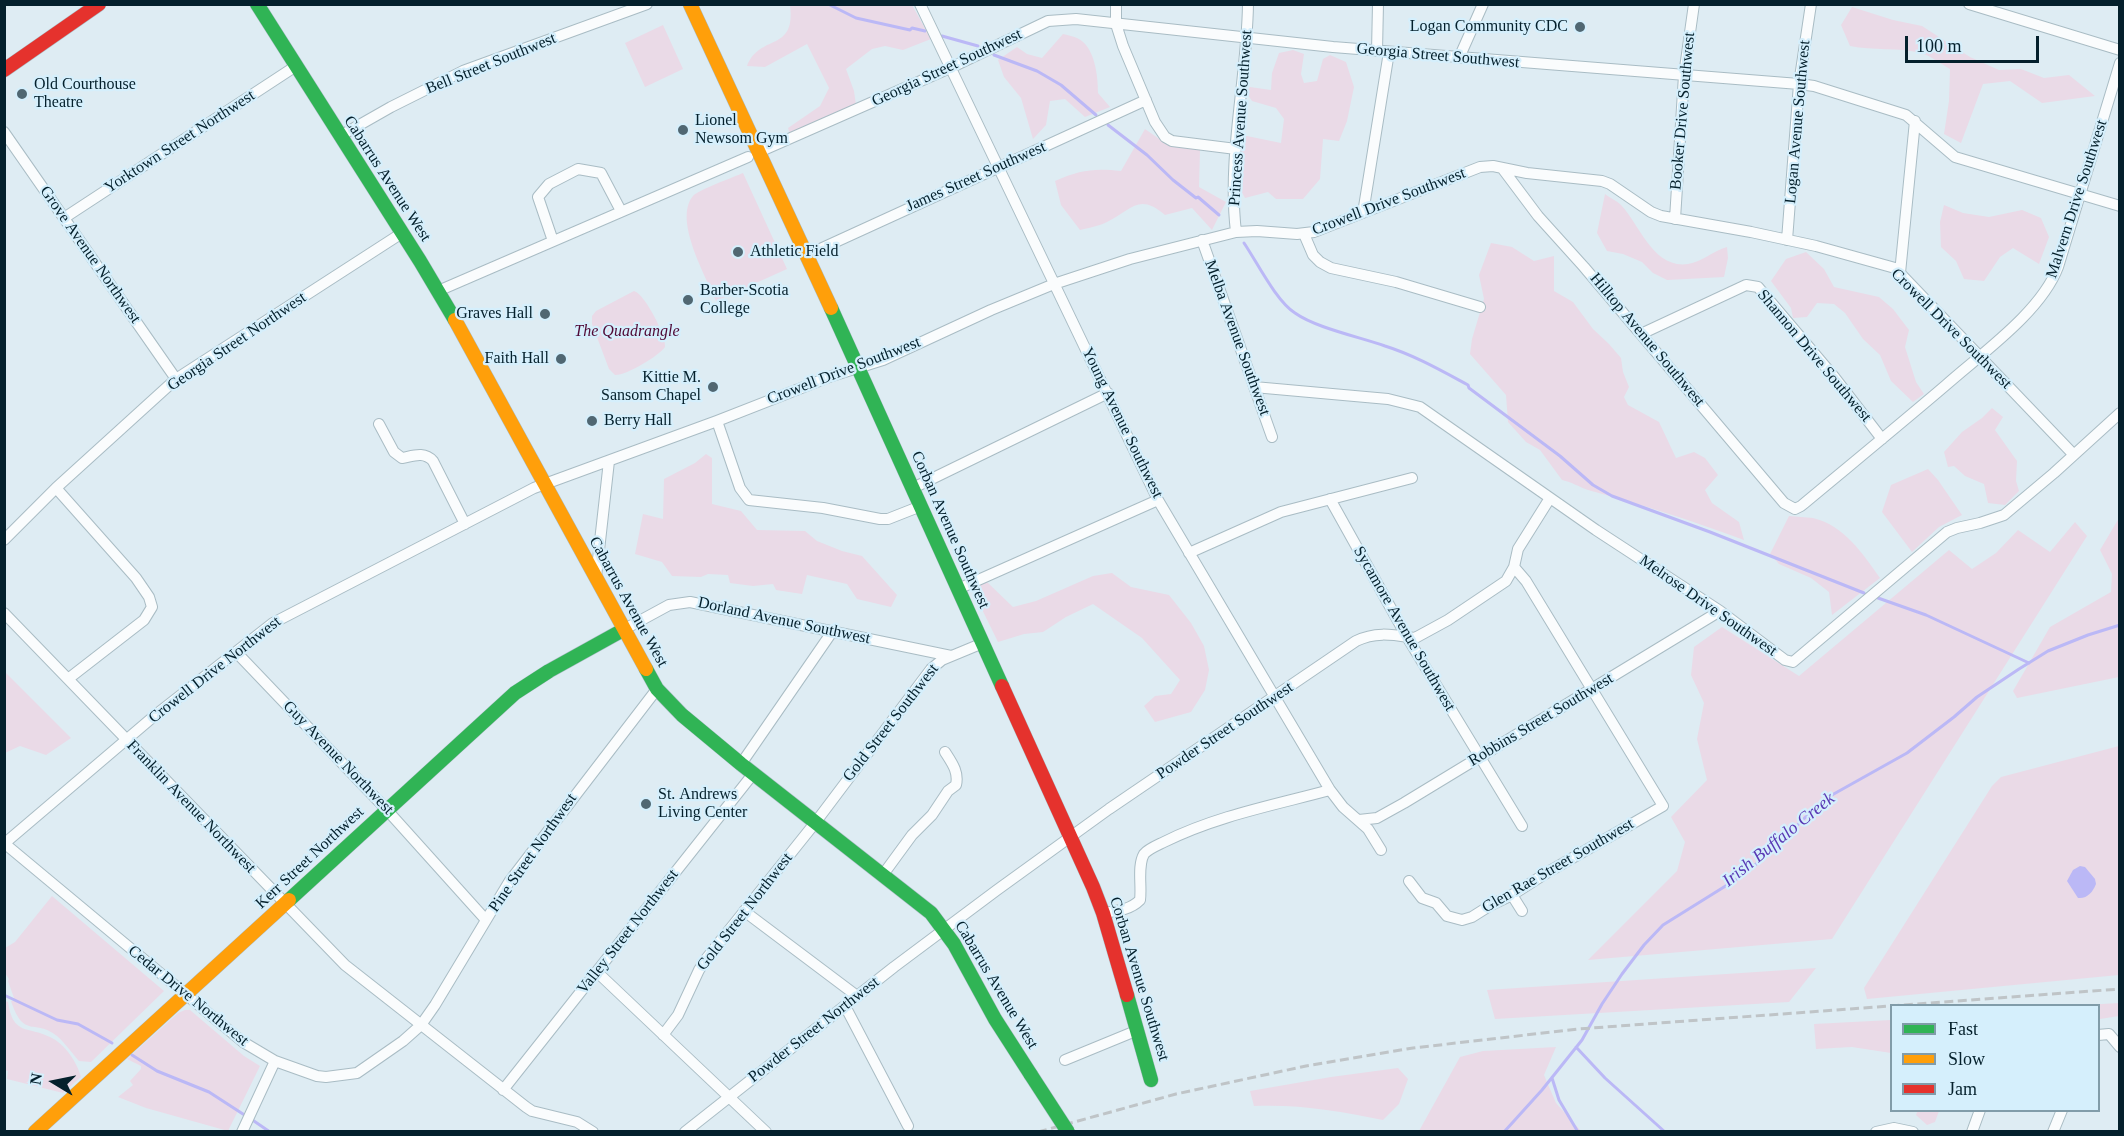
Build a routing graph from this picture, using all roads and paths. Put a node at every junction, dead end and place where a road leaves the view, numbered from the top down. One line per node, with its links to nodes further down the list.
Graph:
1 (99, 4): 22 (street)
2 (257, 4): 20 (street, Cabarrus Avenue West)
3 (647, 4): 28 (street, Bell Street Southwest)
4 (690, 4): 30 (street, Corban Avenue Southwest)
5 (920, 4): 21 (street, Young Avenue Southwest)
6 (1116, 4): 13 (street)
7 (1248, 4): 14 (street, Princess Avenue Southwest)
8 (1378, 4): 16 (street)
9 (1483, 4): 18 (street)
10 (1694, 4): 23 (street, Booker Drive Southwest)
11 (1811, 4): 24 (street, Logan Avenue Southwest)
12 (1969, 4): 15 (street)
13 (1116, 24): 14 (street, Georgia Street Southwest); 21 (street, Georgia Street Southwest); 25 (street)
14 (1248, 38): 16 (street, Georgia Street Southwest); 29 (street, Princess Avenue Southwest)
15 (2120, 50)
16 (1377, 51): 17 (street, Georgia Street Southwest)
17 (1389, 52): 18 (street, Georgia Street Southwest); 36 (street)
18 (1459, 58): 23 (street, Georgia Street Southwest)
19 (2120, 63): 33 (street, Malvern Drive Southwest)
20 (296, 66): 28 (street, Cabarrus Avenue West); 37 (street, Yorktown Street Northwest)
21 (950, 68): 30 (street, Georgia Street Southwest); 31 (street, Young Avenue Southwest)
22 (4, 70)
23 (1684, 75): 24 (street, Georgia Street Southwest); 38 (street, Booker Drive Southwest)
24 (1799, 84): 26 (street, Georgia Street Southwest); 43 (street, Logan Avenue Southwest)
25 (1146, 100): 29 (street); 31 (street, James Street Southwest)
26 (1915, 121): 33 (street, Georgia Street Southwest); 46 (street)
27 (4, 132): 37 (street, Grove Avenue Northwest)
28 (340, 136): 40 (street, Cabarrus Avenue West)
29 (1236, 149): 39 (street, Princess Avenue Southwest)
30 (754, 154): 35 (street, Georgia Street Southwest); 45 (street, Corban Avenue Southwest)
31 (998, 166): 45 (street, James Street Southwest); 47 (street, Young Avenue Southwest)
32 (1502, 168): 36 (street, Crowell Drive Southwest); 38 (street, Crowell Drive Southwest); 50 (street, Hilltop Avenue Southwest)
33 (2080, 195): 34 (street, Georgia Street Southwest); 51 (street, Malvern Drive Southwest)
34 (2120, 206)
35 (621, 212): 44 (street, Georgia Street Southwest); 44 (street)
36 (1363, 213): 41 (street, Crowell Drive Southwest)
37 (63, 218): 53 (street, Grove Avenue Northwest)
38 (1675, 219): 43 (street, Crowell Drive Southwest)
39 (1236, 232): 41 (street, Crowell Drive Southwest); 42 (street, Crowell Drive Southwest)
40 (402, 233): 48 (street, Cabarrus Avenue West); 53 (street, Georgia Street Northwest)
41 (1304, 234): 49 (street)
42 (1202, 240): 47 (street, Crowell Drive Southwest); 54 (street, Melba Avenue Southwest)
43 (1787, 240): 46 (street, Crowell Drive Southwest)
44 (553, 241): 48 (street, Georgia Street Southwest)
45 (807, 255): 52 (street, Corban Avenue Southwest)
46 (1900, 273): 51 (street, Crowell Drive Southwest)
47 (1054, 284): 52 (street, Crowell Drive Southwest); 55 (street, Young Avenue Southwest)
48 (438, 291): 64 (street, Cabarrus Avenue West)
49 (1480, 307)
50 (1641, 334): 60 (street, Shannon Drive Southwest); 71 (street, Hilltop Avenue Southwest)
51 (1980, 356): 60 (street, Malvern Drive Southwest); 61 (street, Crowell Drive Southwest)
52 (858, 367): 57 (street, Crowell Drive Southwest); 66 (street, Corban Avenue Southwest)
53 (176, 379): 65 (street, Georgia Street Northwest)
54 (1254, 387): 59 (street, Melba Avenue Southwest); 67 (street, Melrose Drive Southwest)
55 (1108, 393): 66 (street); 68 (street, Young Avenue Southwest)
56 (2120, 413): 61 (street, Melrose Drive Southwest)
57 (717, 421): 62 (street, Crowell Drive Southwest); 70 (street)
58 (379, 424): 72 (street)
59 (1272, 436)
60 (1882, 439): 71 (street, Malvern Drive Southwest)
61 (2073, 455): 78 (street, Melrose Drive Southwest)
62 (609, 461): 64 (street, Crowell Drive Southwest); 76 (street)
63 (1412, 478): 69 (street)
64 (545, 484): 72 (street, Crowell Drive Northwest); 76 (street, Cabarrus Avenue West)
65 (56, 488): 73 (street, Georgia Street Northwest); 86 (street)
66 (913, 488): 70 (street, Corban Avenue Southwest)
67 (1550, 498): 75 (street); 78 (street, Melrose Drive Southwest)
68 (1158, 500): 74 (street, Young Avenue Southwest); 77 (street)
69 (1330, 500): 74 (street); 82 (street, Sycamore Avenue Southwest)
70 (921, 506): 77 (street, Corban Avenue Southwest)
71 (1795, 509)
72 (465, 524): 84 (street, Crowell Drive Northwest)
73 (4, 540)
74 (1188, 553): 89 (street, Young Avenue Southwest)
75 (1514, 567): 82 (street, Powder Street Southwest); 88 (street)
76 (596, 578): 80 (street, Cabarrus Avenue West)
77 (958, 589): 83 (street, Corban Avenue Southwest)
78 (1720, 611): 88 (street, Robbins Street Southwest)
79 (4, 613): 86 (street, Franklin Avenue Northwest)
80 (623, 630): 81 (street, Dorland Avenue Southwest); 87 (street, Cabarrus Avenue West); 96 (street, Kerr Street Northwest)
81 (832, 632): 85 (street, Dorland Avenue Southwest); 93 (street)
82 (1407, 637): 89 (street, Powder Street Southwest); 92 (street, Sycamore Avenue Southwest)
83 (983, 643): 85 (street, Gold Street Southwest); 100 (street, Corban Avenue Southwest)
84 (236, 652): 90 (street, Crowell Drive Northwest); 96 (street, Guy Avenue Northwest)
85 (951, 656): 98 (street, Gold Street Southwest)
86 (68, 679): 90 (street, Franklin Avenue Northwest)
87 (657, 689): 93 (street, Cabarrus Avenue West); 110 (street, Pine Street Northwest)
88 (1593, 689): 92 (street, Robbins Street Southwest); 105 (street, Glen Rae Street Southwest)
89 (1274, 698): 95 (street, Young Avenue Southwest); 100 (street, Powder Street Southwest)
90 (126, 740): 101 (street, Crowell Drive Northwest); 106 (street, Franklin Avenue Northwest)
91 (945, 752): 103 (street)
92 (1479, 757): 97 (street, Robbins Street Southwest); 99 (street, Sycamore Avenue Southwest)
93 (741, 764): 94 (street, Cabarrus Avenue West)
94 (753, 774): 98 (street, Cabarrus Avenue West); 112 (street, Valley Street Northwest)
95 (1330, 790): 97 (street, Young Avenue Southwest); 109 (street)
96 (387, 810): 106 (street, Kerr Street Northwest); 110 (street, Guy Avenue Northwest)
97 (1359, 820): 102 (street, Young Avenue Southwest)
98 (815, 823): 103 (street, Cabarrus Avenue West); 107 (street, Gold Street Northwest)
99 (1522, 826)
100 (1071, 837): 109 (street, Corban Avenue Southwest); 111 (street, Powder Street Southwest)
101 (5, 843): 113 (street, Cedar Drive Northwest)
102 (1381, 850)
103 (882, 876): 111 (street, Cabarrus Avenue West)
104 (1409, 881): 105 (street, Glen Rae Street Southwest)
105 (1512, 895): 108 (street)
106 (285, 904): 113 (street, Kerr Street Northwest); 116 (street, Franklin Avenue Northwest)
107 (744, 910): 114 (street); 118 (street, Gold Street Northwest)
108 (1522, 911)
109 (1102, 913): 117 (street, Corban Avenue Southwest)
110 (486, 920): 116 (street, Pine Street Northwest)
111 (944, 929): 114 (street, Powder Street Northwest); 134 (street, Cabarrus Avenue West, bridge)
112 (597, 972): 118 (street); 124 (street, Valley Street Northwest)
113 (185, 993): 122 (street, Cedar Drive Northwest); 130 (street, Kerr Street Northwest)
114 (858, 996): 115 (street, Powder Street Northwest)
115 (845, 1006): 125 (street, Powder Street Northwest); 128 (street)
116 (420, 1025): 122 (street, Cedar Drive Northwest); 124 (street, Franklin Avenue Northwest)
117 (1138, 1030): 121 (street); 123 (street, Corban Avenue Southwest)
118 (663, 1035): 125 (street)
119 (2100, 1035): 120 (street)
120 (2120, 1047)
121 (1065, 1060)
122 (275, 1061): 129 (street)
123 (1151, 1080)
124 (503, 1090): 131 (street, Franklin Avenue Northwest)
125 (729, 1097): 132 (street, Powder Street Northwest); 133 (street)
126 (1979, 1112): 137 (street)
127 (2061, 1112): 138 (street)
128 (908, 1126)
129 (243, 1129)
130 (35, 1131)
131 (593, 1131)
132 (686, 1131)
133 (766, 1131)
134 (1068, 1131)
135 (1876, 1131): 136 (street)
136 (1913, 1131)
137 (1972, 1131)
138 (2053, 1131)

